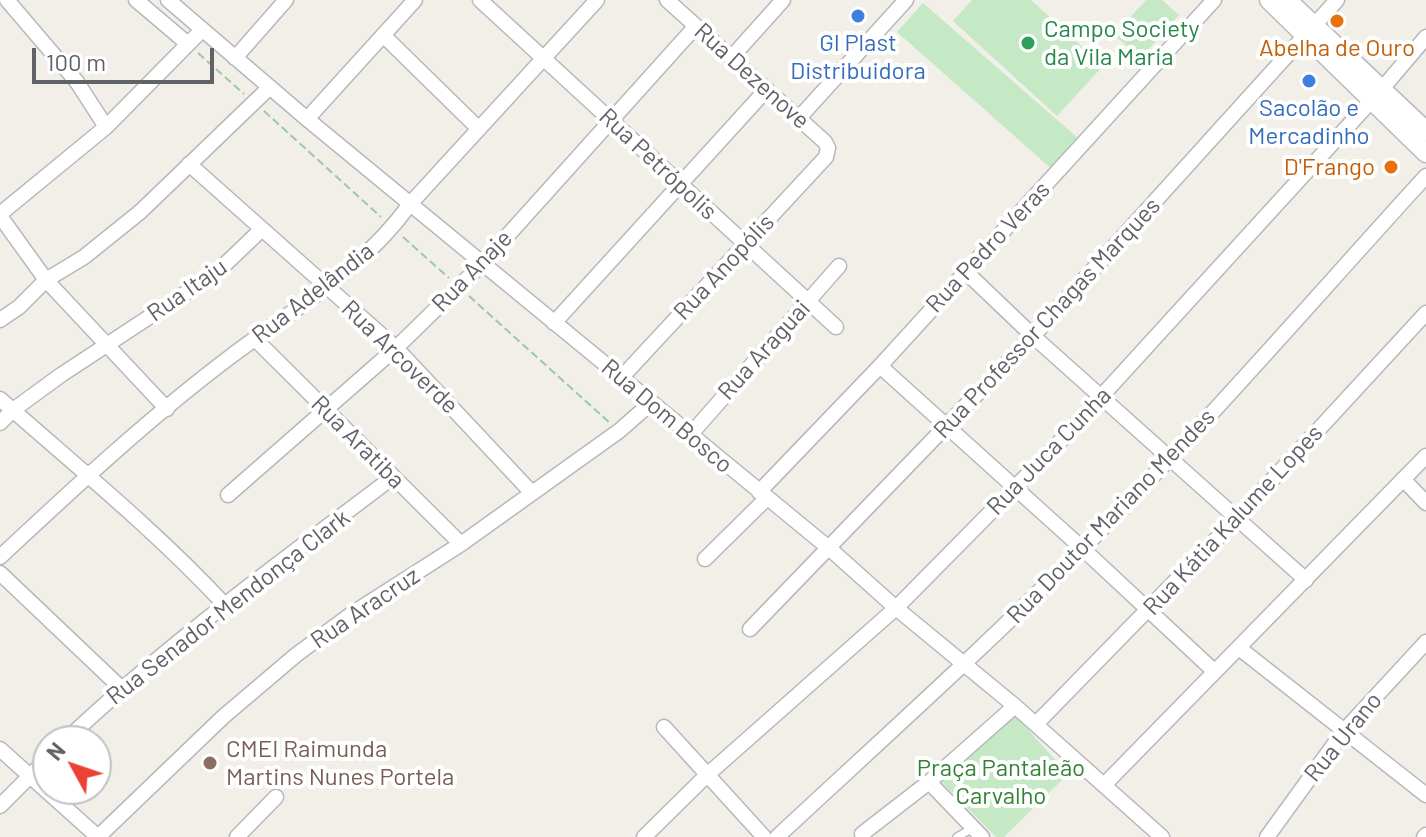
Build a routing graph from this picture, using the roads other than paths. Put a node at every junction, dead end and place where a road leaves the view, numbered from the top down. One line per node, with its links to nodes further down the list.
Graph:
1 (7, 0): 30 (street)
2 (136, 0): 20 (street)
3 (170, 0): 16 (street, Rua Dom Bosco)
4 (286, 0): 21 (street)
5 (415, 0): 18 (street)
6 (480, 0): 22 (street, Rua Petrópolis)
7 (597, 0): 22 (street, Rua Adelândia)
8 (667, 0): 15 (street, Rua Dezenove)
9 (783, 0): 23 (street)
10 (906, 0): 27 (street)
11 (1214, 0): 44 (street, Rua Pedro Veras)
12 (1269, 0): 17 (main road)
13 (1287, 0): 17 (main road)
14 (1337, 0): 17 (street, Rua Professor Chagas Marques)
15 (696, 26): 23 (street, Rua Dezenove); 29 (street, Rua Anaje)
16 (202, 30): 20 (street); 21 (street, Rua Dom Bosco)
17 (1311, 31): 26 (main road); 52 (street, Rua Professor Chagas Marques)
18 (383, 35): 28 (street); 31 (street)
19 (1426, 37): 26 (street, Rua Juca Cunha)
20 (188, 44): 30 (street)
21 (235, 58): 24 (street, Rua Dom Bosco)
22 (544, 58): 29 (street, Rua Petrópolis); 31 (street, Rua Adelândia)
23 (731, 58): 25 (street, Rua Dezenove)
24 (270, 87): 28 (street, Rua Dom Bosco); 35 (street)
25 (766, 90): 27 (street, Rua Dezenove); 37 (street)
26 (1376, 95): 32 (main road); 33 (main road); 58 (street, Rua Juca Cunha)
27 (799, 118): 34 (street, Rua Dezenove)
28 (307, 119): 38 (street, Rua Dom Bosco)
29 (610, 120): 37 (street, Rua Petrópolis); 42 (street, Rua Anaje)
30 (106, 127): 39 (street)
31 (479, 129): 38 (street, Rua Adelândia)
32 (1426, 131)
33 (1426, 153)
34 (826, 157): 41 (street, Rua Anopólis)
35 (189, 164): 40 (street, Rua Arcoverde); 45 (street)
36 (1426, 176): 68 (street, Rua Doutor Mariano Mendes)
37 (680, 184): 41 (street, Rua Petrópolis); 50 (street)
38 (410, 204): 42 (street, Rua Dom Bosco); 46 (street, Rua Adelândia)
39 (0, 215): 45 (street)
40 (262, 229): 46 (street, Rua Arcoverde); 54 (street, Rua Itaju)
41 (745, 244): 47 (street, Rua Petrópolis); 57 (street, Rua Anopólis)
42 (482, 264): 50 (street, Rua Dom Bosco); 55 (street, Rua Anaje)
43 (839, 266): 47 (street, Rua Araguai)
44 (965, 271): 52 (street); 56 (street, Rua Pedro Veras)
45 (46, 280): 49 (street); 54 (street)
46 (327, 288): 53 (street, Rua Adelândia); 55 (street, Rua Arcoverde)
47 (808, 301): 51 (street, Rua Petrópolis); 66 (street, Rua Araguai)
48 (1426, 313): 77 (street, Rua Kátia Kalume Lopes)
49 (0, 320)
50 (554, 323): 57 (street, Rua Dom Bosco)
51 (836, 327)
52 (1033, 336): 58 (street); 65 (street, Rua Professor Chagas Marques)
53 (255, 339): 61 (street, Rua Adelândia); 62 (street, Rua Aratiba)
54 (107, 345): 61 (street); 63 (street)
55 (396, 348): 62 (street, Rua Anaje); 73 (street, Rua Arcoverde)
56 (880, 366): 65 (street); 75 (street, Rua Pedro Veras)
57 (622, 377): 60 (street, Rua Dom Bosco)
58 (1102, 396): 68 (street); 72 (street, Rua Juca Cunha)
59 (0, 399): 63 (street)
60 (651, 403): 66 (street, Rua Dom Bosco); 73 (street, Rua Aracruz)
61 (167, 409): 69 (street, Rua Adelândia)
62 (325, 409): 70 (street, Rua Aratiba); 74 (street, Rua Anaje)
63 (13, 410): 64 (street); 69 (street)
64 (0, 423)
65 (947, 425): 72 (street); 79 (street, Rua Professor Chagas Marques)
66 (690, 435): 75 (street, Rua Dom Bosco)
67 (1426, 456): 71 (street)
68 (1170, 459): 77 (street); 80 (street, Rua Doutor Mariano Mendes)
69 (89, 474): 81 (street, Rua Adelândia); 85 (street)
70 (393, 477): 78 (street, Rua Aratiba); 85 (street, Rua Senador Mendonça Clark)
71 (1403, 479): 76 (street); 84 (street)
72 (1014, 487): 80 (street); 86 (street, Rua Juca Cunha)
73 (532, 493): 78 (street, Rua Aracruz)
74 (228, 495)
75 (763, 495): 79 (street, Rua Dom Bosco); 82 (street, Rua Pedro Veras)
76 (1426, 503)
77 (1237, 518): 84 (street); 87 (street, Rua Kátia Kalume Lopes)
78 (461, 544): 110 (street, Rua Aracruz)
79 (830, 549): 86 (street, Rua Dom Bosco); 88 (street, Rua Professor Chagas Marques)
80 (1083, 549): 87 (street); 91 (street, Rua Doutor Mariano Mendes)
81 (0, 557)
82 (705, 559)
83 (0, 573): 93 (street)
84 (1306, 580): 90 (street)
85 (224, 604): 93 (street, Rua Senador Mendonça Clark)
86 (896, 608): 91 (street, Rua Dom Bosco); 101 (street, Rua Juca Cunha)
87 (1149, 610): 92 (street); 95 (street, Rua Kátia Kalume Lopes)
88 (750, 629)
89 (1426, 642): 98 (street, Rua Urano)
90 (1239, 648): 92 (street); 98 (street)
91 (965, 666): 94 (street, Rua Dom Bosco); 114 (street, Rua Doutor Mariano Mendes)
92 (1215, 672): 104 (street)
93 (121, 688): 96 (street, Rua Senador Mendonça Clark)
94 (1015, 706): 95 (street, Rua Dom Bosco); 103 (street)
95 (1036, 724): 104 (street, Rua Dom Bosco)
96 (82, 725)
97 (664, 727): 101 (street)
98 (1343, 732): 105 (street); 117 (street, Rua Urano)
99 (0, 749): 102 (street)
100 (32, 773): 102 (street)
101 (707, 775): 112 (street, Rua Juca Cunha); 113 (street)
102 (28, 777): 107 (street); 110 (street)
103 (929, 782): 108 (street); 109 (street)
104 (1104, 785): 116 (street, Rua Dom Bosco)
105 (1426, 795)
106 (276, 797): 111 (street)
107 (0, 806)
108 (977, 832): 115 (lane)
109 (862, 834)
110 (98, 837)
111 (237, 837)
112 (644, 837)
113 (764, 837)
114 (777, 837)
115 (957, 837)
116 (1162, 837)
117 (1267, 837)

